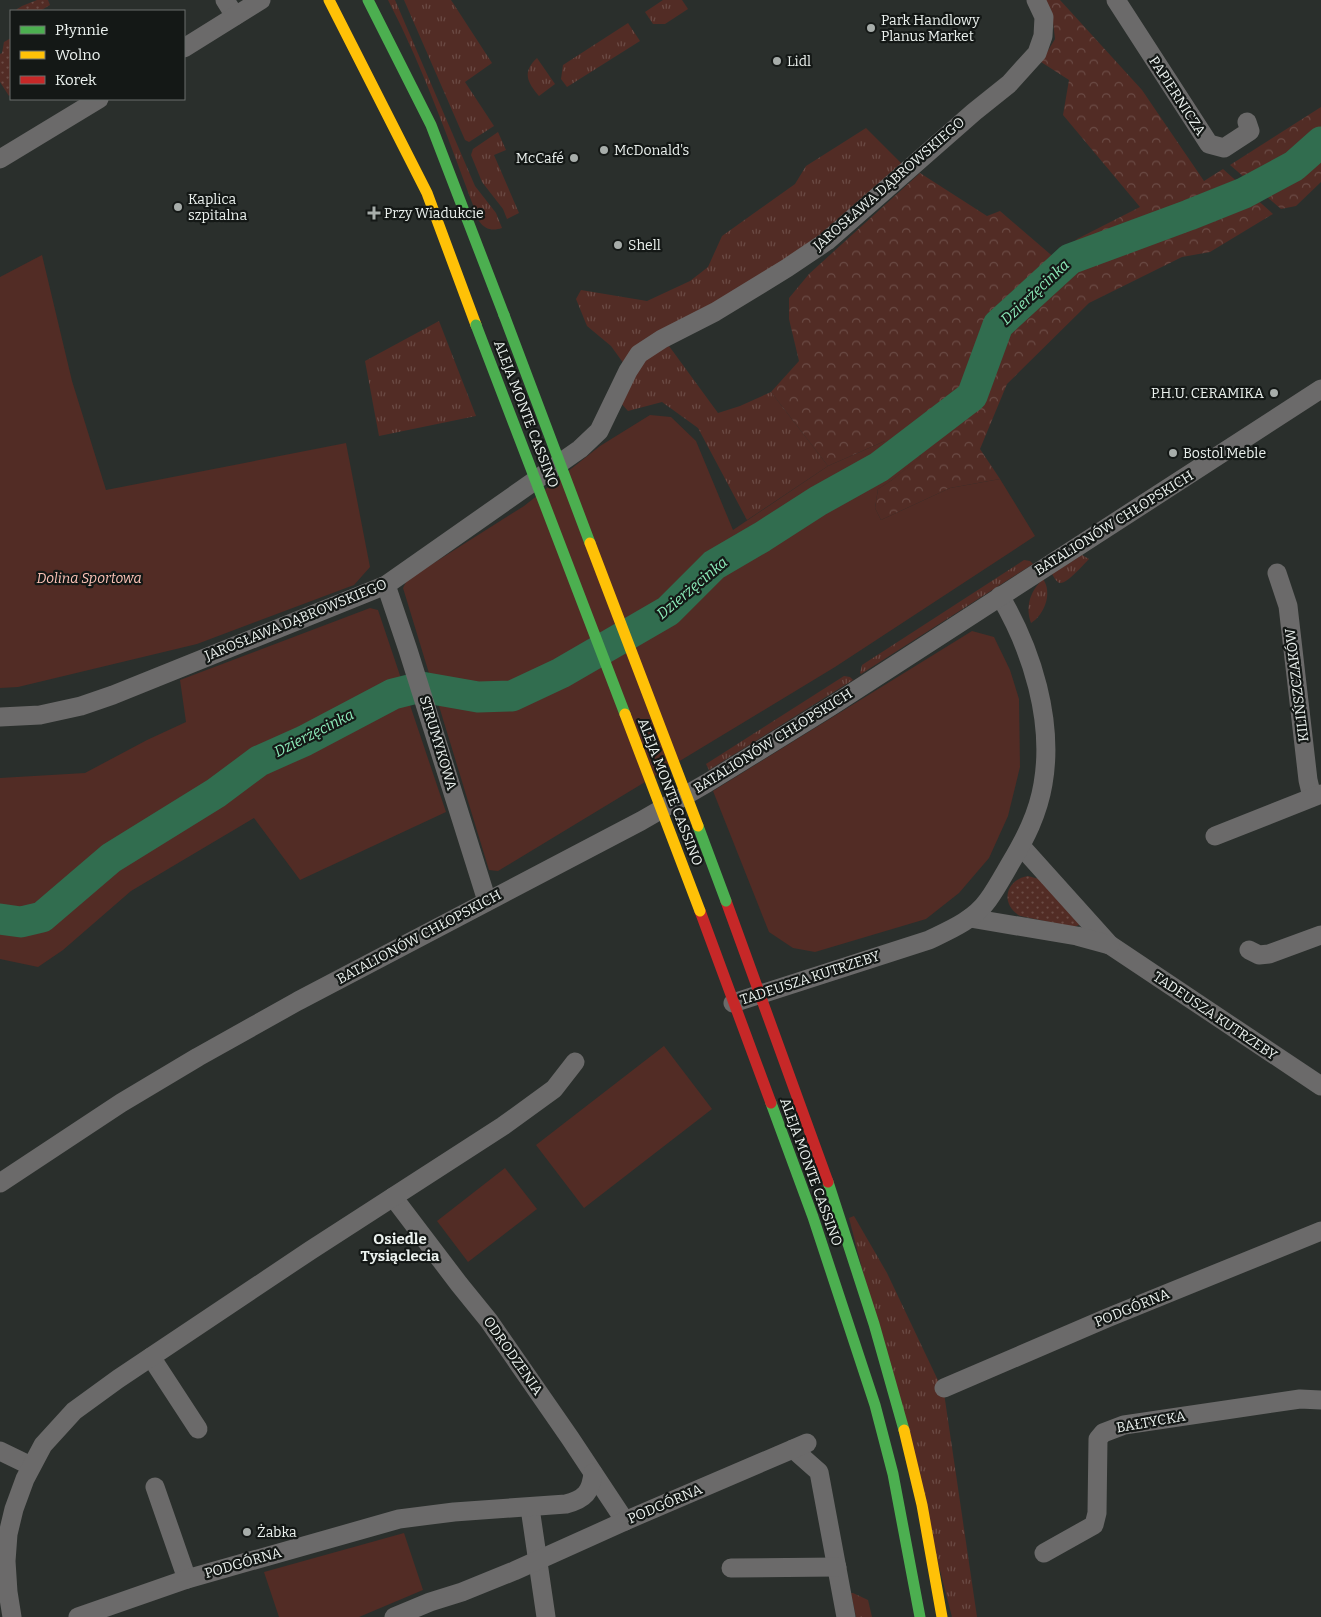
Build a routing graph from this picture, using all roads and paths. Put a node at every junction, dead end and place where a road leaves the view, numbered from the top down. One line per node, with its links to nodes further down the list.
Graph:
1 (225, 0): 7 (street)
2 (262, 0): 7 (street)
3 (329, 0): 26 (street, ALEJA MONTE CASSINO, bridge)
4 (368, 0): 25 (street, ALEJA MONTE CASSINO, bridge)
5 (1036, 0): 14 (street, JAROSŁAWA DĄBROWSKIEGO)
6 (1116, 0): 10 (street, PAPIERNICZA)
7 (235, 16): 8 (street)
8 (185, 47)
9 (97, 100): 11 (street)
10 (1247, 122)
11 (0, 159)
12 (1321, 390): 15 (street, BATALIONÓW CHŁOPSKICH)
13 (1277, 573): 17 (street, KILIŃSZCZAKÓW)
14 (386, 586): 16 (street, JAROSŁAWA DĄBROWSKIEGO); 20 (street, STRUMYKOWA)
15 (1000, 596): 19 (street, TADEUSZA KUTRZEBY); 20 (street, BATALIONÓW CHŁOPSKICH)
16 (0, 718)
17 (1317, 796): 18 (street, KILIŃSZCZAKÓW)
18 (1215, 836)
19 (1021, 846): 21 (street, TADEUSZA KUTRZEBY); 23 (street, TADEUSZA KUTRZEBY)
20 (487, 901): 29 (street, BATALIONÓW CHŁOPSKICH)
21 (970, 918): 23 (street, TADEUSZA KUTRZEBY); 25 (street, TADEUSZA KUTRZEBY)
22 (1321, 935): 24 (street)
23 (1110, 945): 28 (street, TADEUSZA KUTRZEBY)
24 (1249, 950)
25 (760, 995): 26 (street, TADEUSZA KUTRZEBY); 53 (street, ALEJA MONTE CASSINO)
26 (733, 1003): 52 (street, ALEJA MONTE CASSINO)
27 (575, 1062): 30 (street)
28 (1321, 1086)
29 (0, 1183)
30 (393, 1197): 32 (street); 38 (street, ODRODZENIA)
31 (1321, 1232): 33 (street, PODGÓRNA)
32 (151, 1357): 35 (street); 37 (street)
33 (944, 1388)
34 (1321, 1400): 42 (street, BAŁTYCKA)
35 (198, 1428)
36 (0, 1451): 37 (street)
37 (32, 1466): 47 (street)
38 (593, 1473): 40 (street, PODGÓRNA); 41 (street, ODRODZENIA)
39 (155, 1486): 46 (street)
40 (530, 1508): 43 (street); 46 (street, PODGÓRNA)
41 (625, 1521): 43 (street, PODGÓRNA); 45 (street, PODGÓRNA)
42 (1044, 1553)
43 (538, 1560): 49 (street, PODGÓRNA); 50 (street)
44 (731, 1568): 45 (street)
45 (837, 1568): 51 (street, PODGÓRNA)
46 (187, 1579): 48 (street, PODGÓRNA)
47 (12, 1617)
48 (78, 1617)
49 (394, 1617)
50 (546, 1617)
51 (846, 1617)
52 (920, 1617)
53 (942, 1617)

